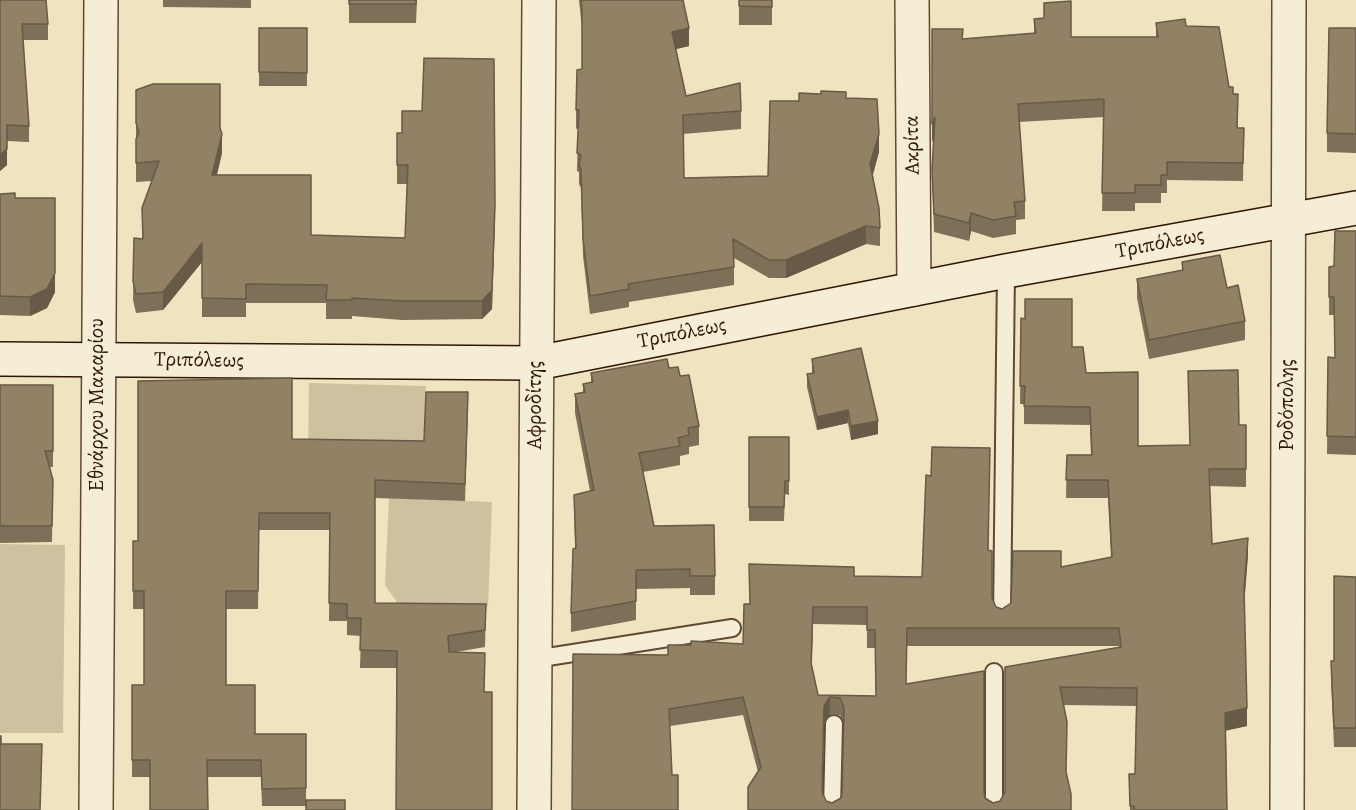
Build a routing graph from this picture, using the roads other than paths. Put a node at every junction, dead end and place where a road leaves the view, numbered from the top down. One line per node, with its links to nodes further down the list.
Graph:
1 (101, 0): 10 (street, Εθνάρχου Μακαρίου)
2 (539, 0): 11 (street, Αφροδίτης)
3 (912, 0): 8 (street, Ακρίτα)
4 (1289, 0): 6 (street, Ροδόπολης)
5 (1356, 208): 6 (street, Τριπόλεως)
6 (1288, 219): 7 (street, Τριπόλεως); 21 (street, Ροδόπολης)
7 (1006, 271): 8 (street, Τριπόλεως); 12 (lane)
8 (914, 289): 11 (street, Τριπόλεως)
9 (0, 359): 10 (street, Τριπόλεως)
10 (99, 360): 11 (street, Τριπόλεως); 17 (street, Εθνάρχου Μακαρίου)
11 (537, 363): 14 (street, Αφροδίτης)
12 (1002, 616)
13 (732, 628): 14 (lane)
14 (535, 659): 18 (street, Αφροδίτης)
15 (994, 672): 20 (lane)
16 (834, 724): 19 (lane)
17 (96, 810)
18 (534, 810)
19 (832, 810)
20 (993, 810)
21 (1287, 810)

